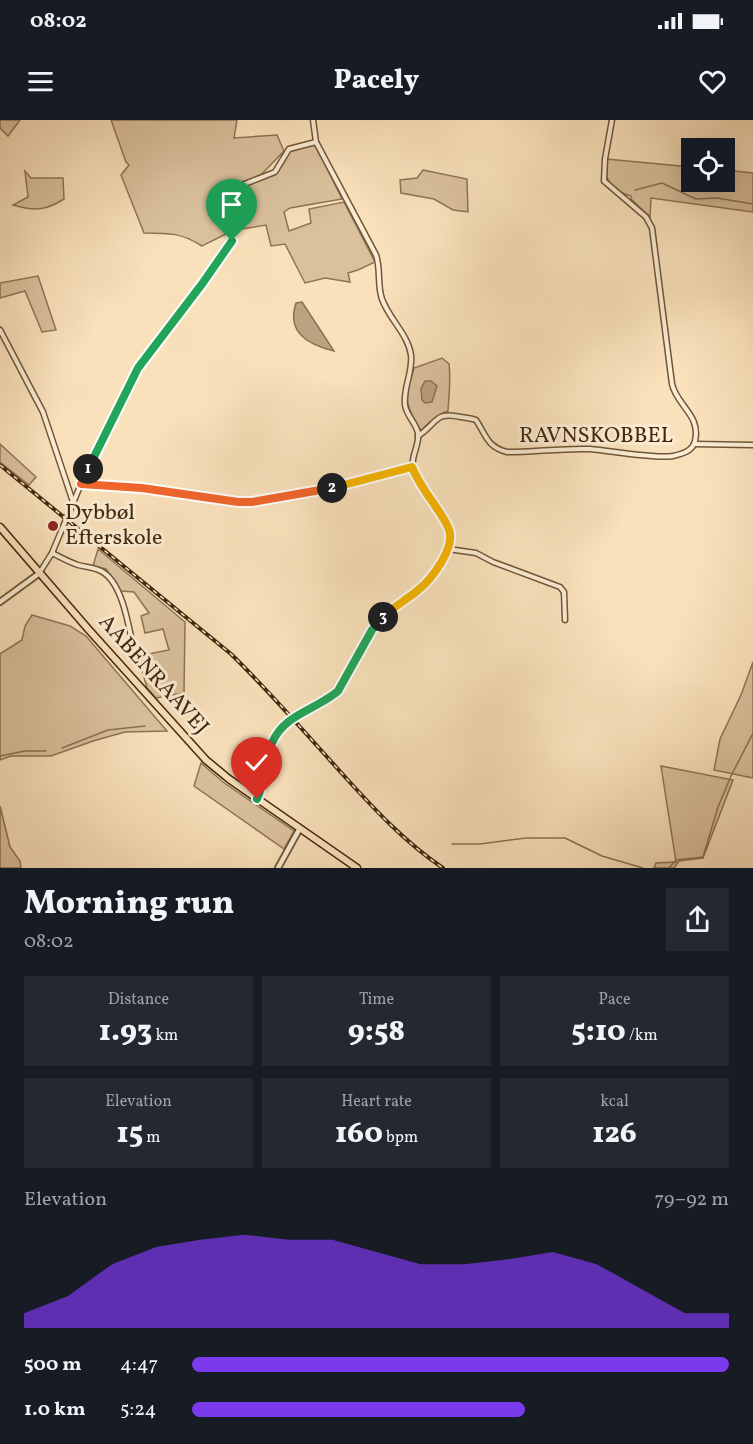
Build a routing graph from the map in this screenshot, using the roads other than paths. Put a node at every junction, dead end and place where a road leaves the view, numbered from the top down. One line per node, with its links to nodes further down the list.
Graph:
1 (313, 120): 3 (street)
2 (612, 120): 6 (street, RAVNSKOBBEL)
3 (316, 142): 5 (street); 9 (street)
4 (0, 330): 10 (street)
5 (418, 436): 6 (street, RAVNSKOBBEL); 8 (street)
6 (694, 444): 7 (street)
7 (753, 445)
8 (412, 467): 9 (street); 12 (street)
9 (81, 484): 10 (street)
10 (73, 502): 13 (street)
11 (0, 527): 14 (main road, AABENRAAVEJ)
12 (448, 549): 16 (street); 18 (street)
13 (52, 553): 14 (street); 17 (street)
14 (38, 574): 15 (street); 18 (main road, AABENRAAVEJ)
15 (0, 602)
16 (565, 620)
17 (136, 661)
18 (257, 799): 19 (main road, AABENRAAVEJ)
19 (300, 828): 20 (street); 21 (main road, AABENRAAVEJ)
20 (278, 868)
21 (357, 868)

